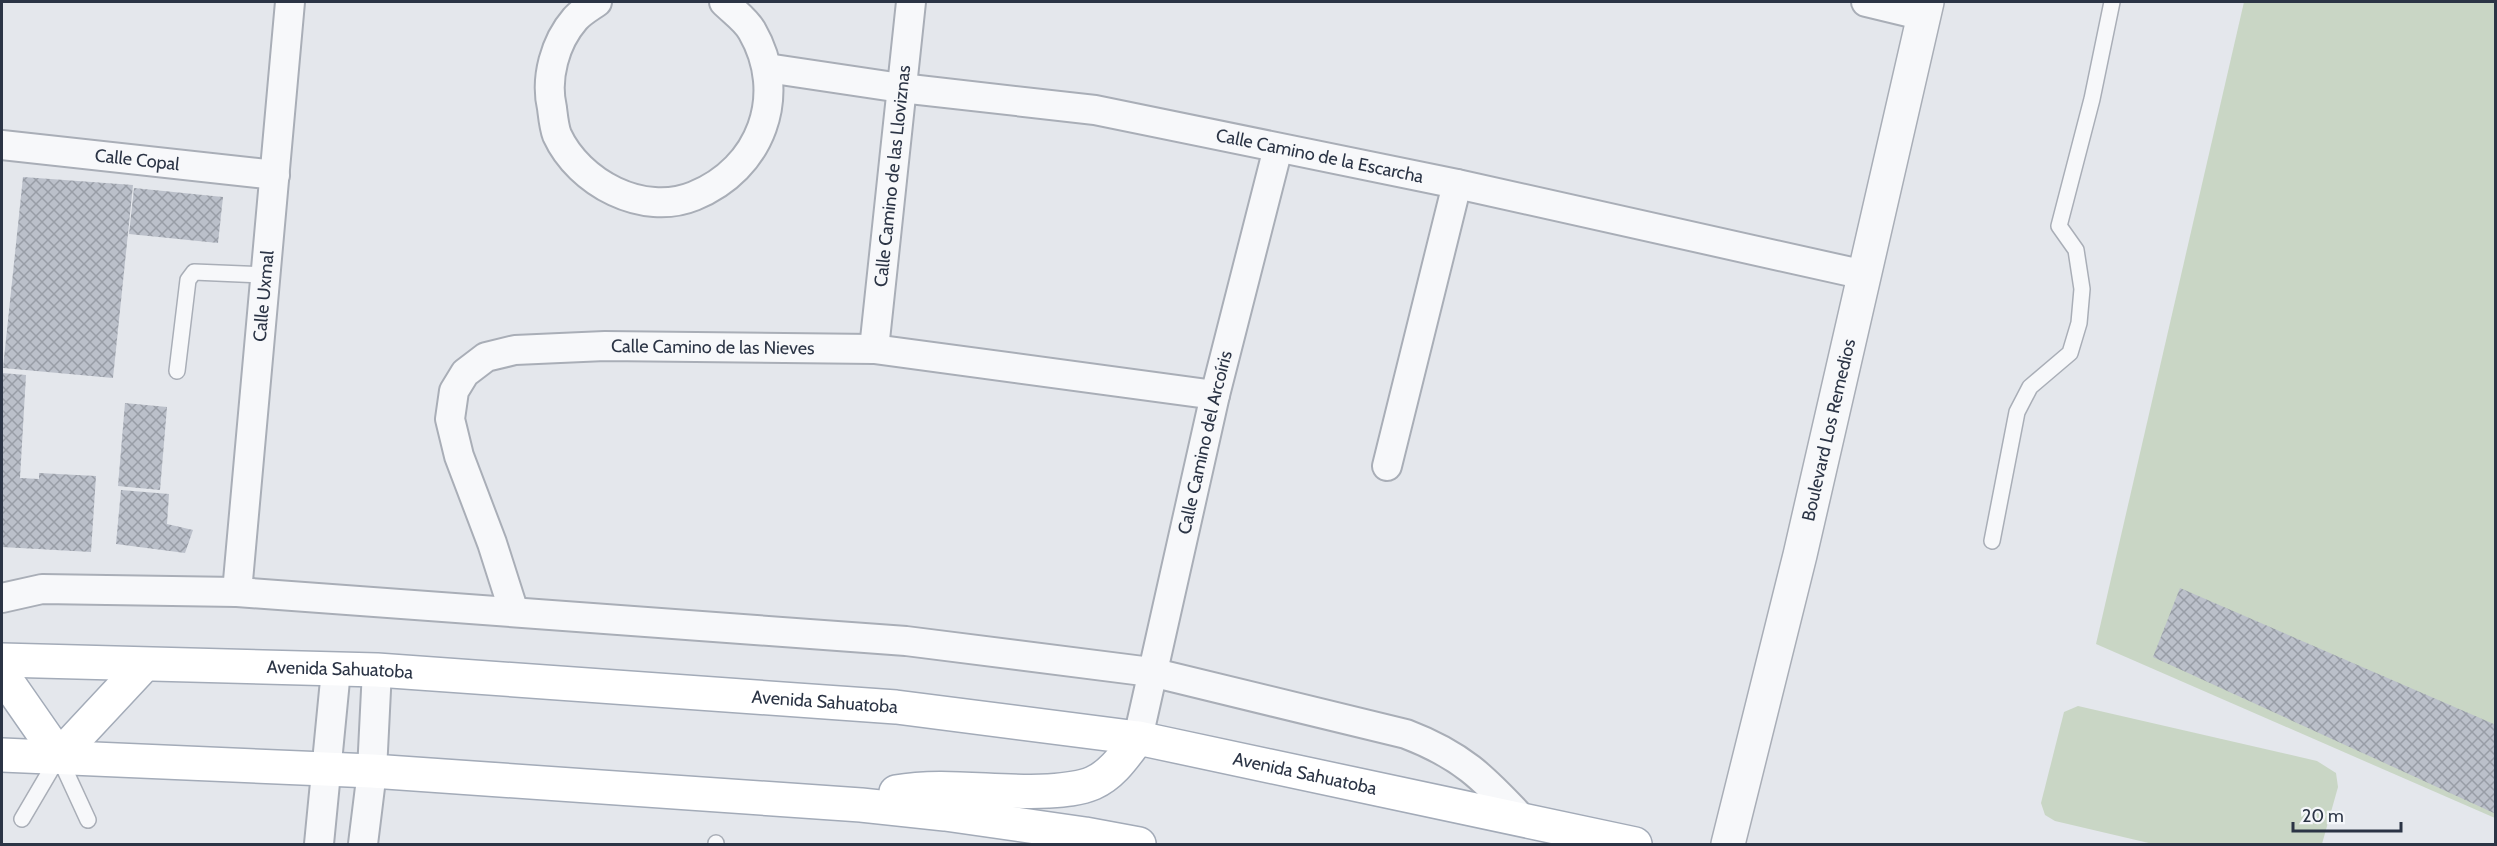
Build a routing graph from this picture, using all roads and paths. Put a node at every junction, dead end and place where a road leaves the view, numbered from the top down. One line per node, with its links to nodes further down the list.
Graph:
1 (290, 2): 12 (street, Calle Uxmal)
2 (597, 2): 8 (street)
3 (724, 2): 8 (street)
4 (911, 2): 9 (street, Calle Camino de las Lloviznas)
5 (1866, 2): 7 (street)
6 (2112, 2): 20 (lane)
7 (1925, 9): 15 (street, Boulevard Los Remedios)
8 (767, 68): 9 (street, Calle Camino de la Escarcha)
9 (901, 88): 11 (street, Calle Camino de la Escarcha); 16 (street, Calle Camino de las Lloviznas)
10 (2, 145): 12 (street, Calle Copal)
11 (1278, 148): 13 (street, Calle Camino de la Escarcha); 18 (street, Calle Camino del Arcoíris)
12 (274, 175): 14 (street, Calle Uxmal)
13 (1457, 184): 15 (street, Calle Camino de la Escarcha); 19 (street)
14 (265, 275): 17 (lane); 21 (street, Calle Uxmal)
15 (1865, 275): 43 (street, Boulevard Los Remedios)
16 (874, 349): 18 (street, Calle Camino de las Nieves); 23 (street, Calle Camino de las Nieves)
17 (177, 371)
18 (1215, 395): 28 (street, Calle Camino del Arcoíris)
19 (1387, 466)
20 (1992, 542)
21 (237, 592): 22 (street); 23 (street)
22 (2, 598)
23 (514, 612): 28 (street)
24 (2, 660): 25 (main road, Avenida Sahuatoba)
25 (143, 666): 26 (main road, Avenida Sahuatoba); 32 (main road)
26 (336, 670): 27 (main road, Avenida Sahuatoba); 33 (street)
27 (377, 670): 30 (main road, Avenida Sahuatoba); 34 (street)
28 (1151, 672): 30 (street, Calle Camino del Arcoíris); 38 (street)
29 (2, 674): 32 (main road)
30 (1138, 738): 35 (main road); 38 (main road, Avenida Sahuatoba)
31 (2, 755): 32 (main road)
32 (59, 756): 33 (main road); 36 (lane); 37 (lane)
33 (326, 769): 34 (main road); 39 (street)
34 (372, 771): 35 (main road); 40 (street)
35 (861, 805): 41 (main road)
36 (22, 819)
37 (88, 820)
38 (1523, 820): 42 (main road, Avenida Sahuatoba)
39 (319, 844)
40 (363, 844)
41 (1139, 844)
42 (1635, 844)
43 (1728, 844)

